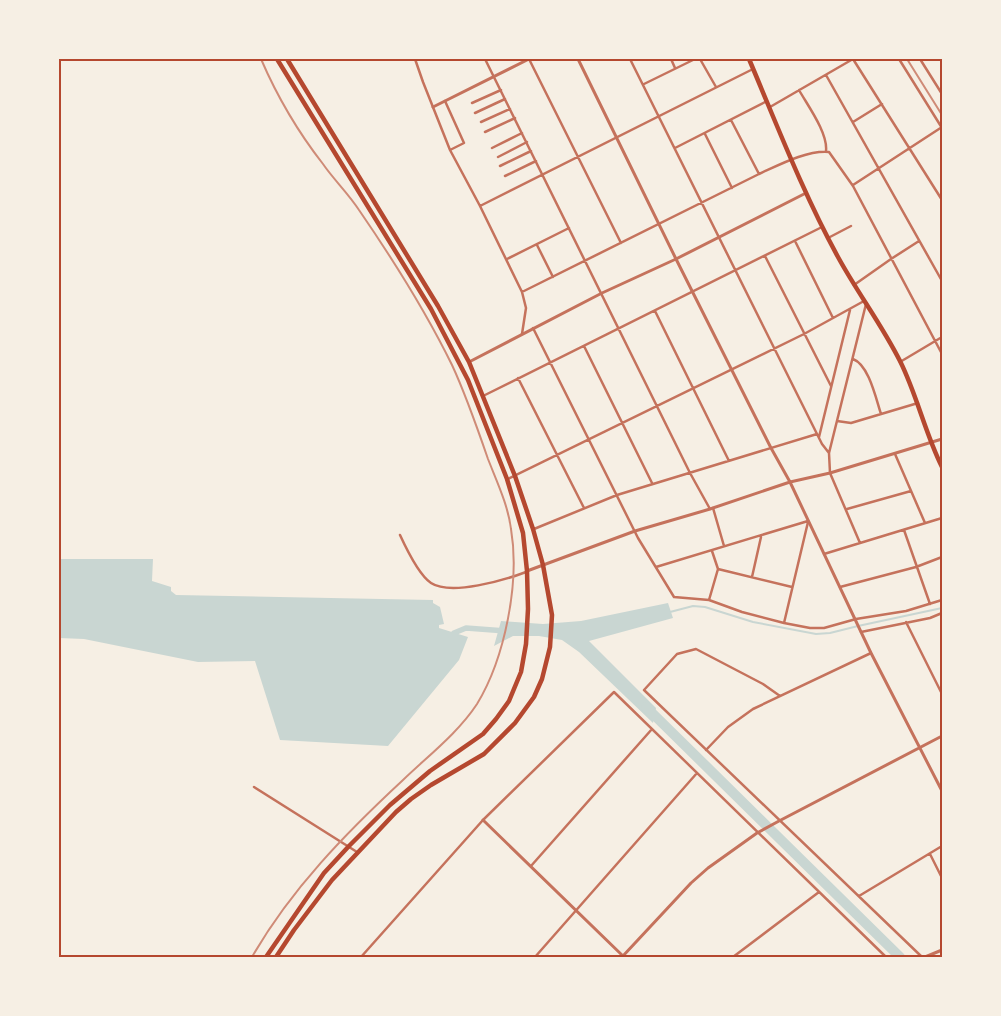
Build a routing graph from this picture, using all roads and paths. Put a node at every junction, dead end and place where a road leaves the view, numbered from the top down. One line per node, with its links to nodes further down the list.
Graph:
1 (277, 59): 127 (main road)
2 (286, 59): 101 (main road)
3 (415, 59): 29 (street)
4 (485, 59): 18 (street)
5 (529, 59): 18 (street); 51 (street)
6 (578, 59): 42 (street)
7 (630, 59): 19 (street)
8 (671, 59): 15 (street)
9 (695, 59): 15 (street)
10 (700, 59): 20 (street)
11 (749, 59): 16 (main road)
12 (853, 59): 17 (street); 28 (street)
13 (899, 59): 38 (street)
14 (920, 59): 23 (street)
15 (676, 68): 19 (street)
16 (753, 69): 20 (street); 26 (main road)
17 (826, 74): 22 (street); 37 (street)
18 (494, 77): 21 (street); 25 (street)
19 (644, 84): 33 (street)
20 (716, 88): 33 (street)
21 (501, 90): 24 (street); 27 (street)
22 (799, 90): 30 (street); 49 (street)
23 (942, 94)
24 (505, 99): 31 (street); 32 (street)
25 (444, 101): 29 (street); 47 (street)
26 (767, 101): 30 (main road); 35 (street)
27 (472, 103)
28 (882, 104): 37 (street); 46 (street)
29 (433, 107): 47 (street)
30 (770, 107): 52 (main road)
31 (510, 109): 34 (street); 36 (street)
32 (475, 113)
33 (659, 116): 42 (street); 45 (street)
34 (514, 118): 39 (street); 40 (street)
35 (731, 120): 41 (street); 57 (street)
36 (481, 122)
37 (853, 122): 55 (street)
38 (942, 128): 46 (street)
39 (485, 132)
40 (522, 133): 43 (street); 44 (street)
41 (705, 134): 45 (street); 60 (street)
42 (617, 138): 51 (street); 65 (street)
43 (527, 142): 48 (street); 50 (street)
44 (492, 148)
45 (674, 148): 63 (street)
46 (910, 149): 55 (street); 62 (street)
47 (450, 150): 64 (street)
48 (532, 151): 53 (street); 54 (street)
49 (826, 152): 52 (street); 59 (street)
50 (498, 157)
51 (577, 157): 56 (street); 73 (street)
52 (792, 159): 57 (street); 61 (main road)
53 (536, 161): 56 (street); 58 (street)
54 (500, 166)
55 (879, 169): 59 (street); 72 (street)
56 (543, 174): 64 (street); 68 (street)
57 (759, 174): 60 (street)
58 (506, 176)
59 (853, 186): 78 (street)
60 (732, 188): 63 (street)
61 (807, 192): 67 (main road); 69 (street)
62 (942, 200)
63 (702, 203): 65 (street); 69 (street)
64 (480, 206): 76 (street)
65 (659, 224): 73 (street); 77 (street)
66 (851, 226): 70 (street)
67 (822, 227): 70 (main road); 71 (street)
68 (569, 228): 74 (street); 79 (street)
69 (718, 238): 77 (street); 80 (street)
70 (828, 238): 83 (main road)
71 (795, 241): 75 (street); 90 (street)
72 (920, 242): 78 (street); 82 (street)
73 (621, 243): 79 (street)
74 (537, 244): 76 (street); 81 (street)
75 (765, 256): 80 (street); 94 (street)
76 (507, 259): 84 (street)
77 (676, 259): 85 (street); 86 (street)
78 (891, 259): 83 (street); 96 (street)
79 (586, 261): 81 (street); 86 (street)
80 (735, 270): 85 (street); 98 (street)
81 (553, 277): 84 (street)
82 (942, 281)
83 (854, 285): 87 (main road)
84 (522, 292): 93 (street)
85 (693, 292): 89 (street); 104 (street)
86 (602, 293): 91 (street); 92 (street)
87 (865, 303): 88 (street); 100 (street); 103 (main road)
88 (850, 310): 90 (street); 106 (street)
89 (655, 311): 92 (street); 107 (street)
90 (833, 318): 94 (street)
91 (533, 328): 93 (street); 102 (street)
92 (620, 328): 97 (street); 110 (street)
93 (522, 334): 101 (street)
94 (804, 334): 98 (street); 106 (street)
95 (942, 337): 96 (street)
96 (935, 341): 99 (street); 103 (street)
97 (584, 346): 102 (street); 113 (street)
98 (775, 347): 104 (street); 114 (street)
99 (942, 354)
100 (852, 359): 111 (street); 112 (street)
101 (468, 362): 108 (main road)
102 (550, 362): 105 (street); 116 (street)
103 (900, 362): 109 (main road)
104 (732, 369): 107 (street); 118 (street)
105 (518, 378): 108 (street); 121 (street)
106 (831, 386): 114 (street)
107 (692, 388): 110 (street); 122 (street)
108 (483, 396): 126 (main road)
109 (918, 403): 111 (street); 117 (main road)
110 (657, 406): 113 (street); 124 (street)
111 (881, 414): 112 (street)
112 (837, 421): 119 (street)
113 (622, 423): 116 (street); 129 (street)
114 (818, 436): 118 (street); 119 (street)
115 (942, 439): 117 (street)
116 (589, 440): 121 (street); 131 (street)
117 (931, 442): 120 (street); 123 (main road)
118 (771, 448): 122 (street); 128 (street)
119 (829, 453): 125 (street)
120 (895, 454): 125 (street); 130 (street)
121 (558, 456): 126 (street); 132 (street)
122 (729, 461): 124 (street)
123 (942, 467)
124 (690, 473): 129 (street); 133 (street)
125 (830, 473): 128 (street); 134 (street)
126 (515, 476): 127 (street); 138 (main road)
127 (506, 480): 152 (main road)
128 (790, 482): 133 (street); 136 (street)
129 (652, 483): 131 (street)
130 (911, 491): 134 (street); 137 (street)
131 (617, 495): 132 (street); 140 (street)
132 (584, 508): 138 (street)
133 (712, 508): 140 (street); 144 (street)
134 (847, 510): 143 (street)
135 (942, 518): 137 (street)
136 (808, 521): 142 (street); 146 (street); 154 (street)
137 (925, 524): 139 (street)
138 (533, 530): 148 (main road)
139 (904, 530): 143 (street); 149 (street)
140 (635, 531): 148 (street); 150 (street)
141 (400, 534): 152 (street)
142 (761, 536): 144 (street); 153 (street)
143 (860, 543): 146 (street)
144 (724, 546): 145 (street)
145 (712, 551): 150 (street); 151 (street)
146 (824, 554): 155 (street)
147 (942, 557): 149 (street)
148 (543, 565): 152 (street); 179 (main road)
149 (916, 567): 155 (street); 158 (street)
150 (656, 568): 156 (street)
151 (718, 569): 153 (street); 156 (street)
152 (527, 571): 177 (main road)
153 (752, 577): 154 (street)
154 (792, 587): 162 (street)
155 (840, 587): 160 (street)
156 (709, 600): 162 (street)
157 (942, 600): 158 (street)
158 (930, 605): 160 (street)
159 (942, 614): 161 (street)
160 (856, 619): 162 (street); 163 (street)
161 (906, 622): 163 (street); 165 (street)
162 (784, 623)
163 (861, 632): 164 (street)
164 (871, 653): 166 (street); 169 (street)
165 (942, 694)
166 (780, 696): 170 (street); 170 (street)
167 (652, 728): 171 (street); 174 (street); 181 (street)
168 (942, 736): 169 (street)
169 (920, 747): 173 (street); 175 (street)
170 (706, 750): 175 (street)
171 (697, 773): 176 (street); 185 (street)
172 (254, 787): 177 (street)
173 (942, 791)
174 (483, 820): 181 (street); 189 (street)
175 (779, 821): 176 (street); 184 (street)
176 (757, 833): 183 (street); 191 (street)
177 (349, 846): 179 (street); 187 (main road)
178 (942, 846): 180 (street)
179 (358, 852): 188 (main road)
180 (930, 854): 182 (street); 184 (street)
181 (531, 866): 185 (street)
182 (942, 878)
183 (819, 892): 192 (street); 193 (street)
184 (859, 896): 194 (street)
185 (576, 910): 190 (street); 191 (street)
186 (942, 950): 194 (street)
187 (266, 957)
188 (276, 957)
189 (361, 957)
190 (535, 957)
191 (623, 957)
192 (733, 957)
193 (886, 957)
194 (923, 957)

